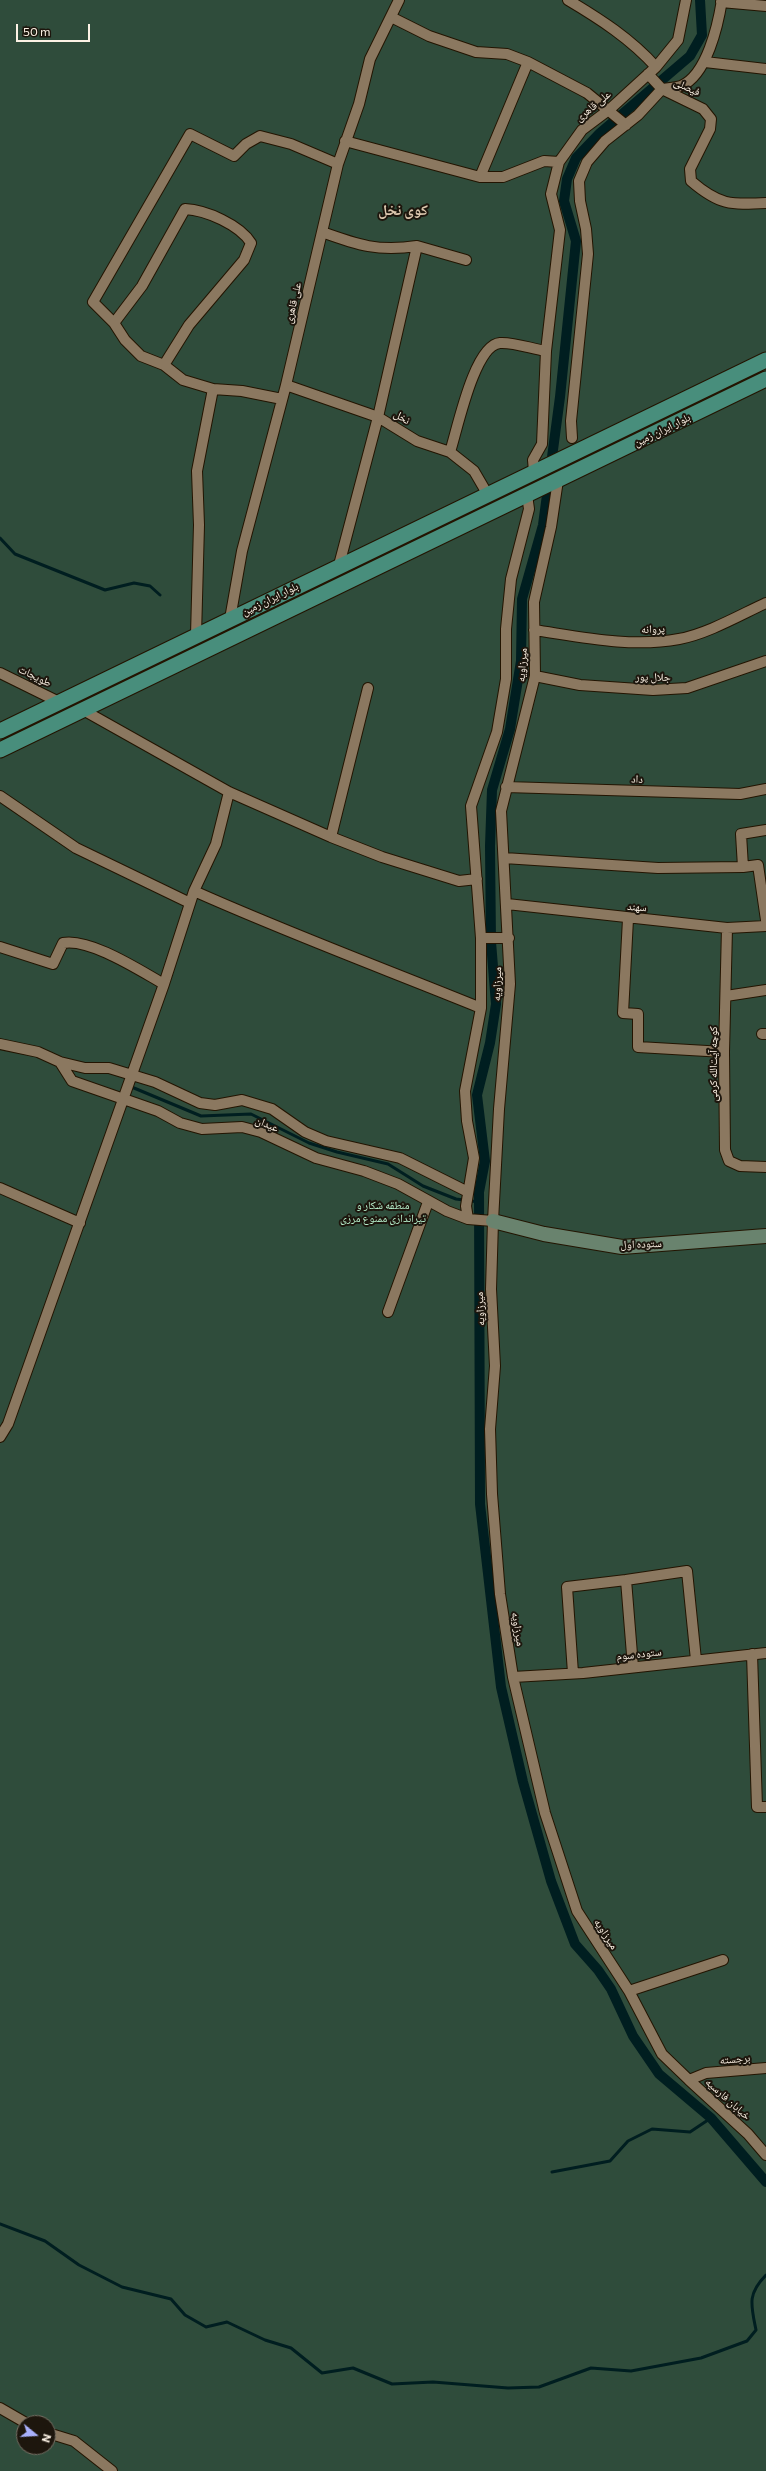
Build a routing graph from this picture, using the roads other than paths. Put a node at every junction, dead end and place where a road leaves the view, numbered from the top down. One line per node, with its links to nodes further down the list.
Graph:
1 (399, 0): 6 (street, علی قاهری)
2 (568, 0): 9 (street)
3 (686, 0): 9 (street, علی قاهری)
4 (721, 1): 5 (street); 8 (street, فیصلی)
5 (766, 6)
6 (391, 17): 7 (street); 15 (street, علی قاهری)
7 (528, 62): 13 (street); 18 (street)
8 (704, 62): 10 (street); 12 (street, فیصلی)
9 (656, 67): 11 (street, علی قاهری)
10 (766, 69)
11 (650, 76): 12 (street); 13 (street, علی قاهری)
12 (661, 88): 14 (street); 19 (street, فیصلی)
13 (612, 111): 14 (street); 16 (street, علی قاهری)
14 (624, 122): 32 (street)
15 (345, 141): 17 (street, علی قاهری); 18 (street)
16 (558, 162): 18 (street); 24 (street, علی قاهری)
17 (338, 164): 20 (street, علی قاهری); 23 (street)
18 (480, 177)
19 (766, 204)
20 (322, 232): 21 (street); 28 (street, علی قاهری)
21 (417, 246): 22 (street); 31 (street)
22 (466, 260)
23 (114, 323): 26 (street); 26 (street)
24 (546, 351): 33 (street); 34 (street, علی قاهری)
25 (766, 360): 34 (main road, بلوار ایران زمین)
26 (164, 365): 29 (street)
27 (766, 380): 35 (main road, بلوار ایران زمین)
28 (286, 386): 30 (street, علی قاهری); 31 (street, نخل)
29 (213, 389): 30 (street); 42 (street)
30 (282, 399): 40 (street, علی قاهری)
31 (378, 417): 33 (street, نخل); 38 (street)
32 (572, 438)
33 (450, 452): 37 (street, نخل)
34 (538, 469): 37 (main road, بلوار ایران زمین)
35 (558, 480): 36 (main road, بلوار ایران زمین); 41 (street, میرزاویه)
36 (530, 493): 48 (main road, بلوار ایران زمین); 59 (street)
37 (488, 495): 38 (main road, بلوار ایران زمین)
38 (339, 565): 40 (main road, بلوار ایران زمین)
39 (766, 603): 41 (street, پروانه)
40 (230, 619): 42 (main road, بلوار ایران زمین)
41 (534, 630): 45 (street, میرزاویه)
42 (196, 636): 47 (main road, بلوار ایران زمین)
43 (766, 661): 45 (street, جلال پور)
44 (0, 673): 47 (street, طویجات)
45 (535, 676): 51 (street, میرزاویه)
46 (368, 688): 56 (street)
47 (59, 702): 49 (main road, بلوار ایران زمین)
48 (83, 710): 50 (main road, بلوار ایران زمین); 53 (street)
49 (0, 731)
50 (0, 750)
51 (506, 787): 52 (street, داد); 57 (street, میرزاویه)
52 (766, 789)
53 (229, 792): 56 (street); 60 (street)
54 (0, 796): 61 (street)
55 (766, 830): 58 (street)
56 (331, 837): 59 (street)
57 (504, 858): 58 (street); 62 (street, میرزاویه)
58 (743, 867): 64 (street)
59 (477, 880): 67 (street)
60 (194, 891): 61 (street); 73 (street)
61 (190, 903): 70 (street)
62 (507, 904): 63 (street, سهند); 68 (street, میرزاویه)
63 (628, 919): 66 (street, سهند); 75 (street)
64 (766, 920)
65 (766, 926): 66 (street, سهند)
66 (727, 928): 72 (street, کوچه آیت‌الله کرمی)
67 (483, 938): 68 (street); 73 (street)
68 (504, 938): 84 (street, میرزاویه)
69 (0, 947): 70 (street)
70 (164, 984): 77 (street)
71 (766, 990): 72 (street)
72 (726, 996): 75 (street, کوچه آیت‌الله کرمی)
73 (481, 1008): 81 (street)
74 (0, 1044): 76 (street, عیدان)
75 (724, 1052): 79 (street, کوچه آیت‌الله کرمی)
76 (60, 1062): 77 (street, عیدان); 78 (street, عیدان)
77 (132, 1074): 78 (street); 81 (street, عیدان)
78 (123, 1099): 82 (street, عیدان); 85 (street)
79 (766, 1167)
80 (0, 1188): 85 (street)
81 (467, 1198): 83 (street)
82 (428, 1202): 83 (street, عیدان); 87 (street)
83 (471, 1219): 84 (street, عیدان)
84 (491, 1220): 86 (street, ستوده اول); 95 (street, میرزاویه)
85 (80, 1223): 88 (street)
86 (766, 1236)
87 (388, 1312)
88 (0, 1437)
89 (626, 1580): 92 (street); 93 (street); 94 (street)
90 (766, 1653): 91 (street, ستوده سوم)
91 (752, 1654): 92 (street, ستوده سوم); 96 (street)
92 (696, 1660): 93 (street, ستوده سوم)
93 (634, 1667): 94 (street, ستوده سوم)
94 (573, 1673): 95 (street, ستوده سوم)
95 (514, 1677): 98 (street, میرزاویه)
96 (766, 1807)
97 (723, 1960): 98 (street)
98 (629, 1991): 100 (street, میرزاویه)
99 (766, 2068): 100 (street, برجسته)
100 (689, 2080): 101 (street, خیابان فارسیه)
101 (766, 2155)
102 (0, 2408): 103 (street)
103 (16, 2417)
104 (56, 2435): 105 (street)
105 (112, 2471)

